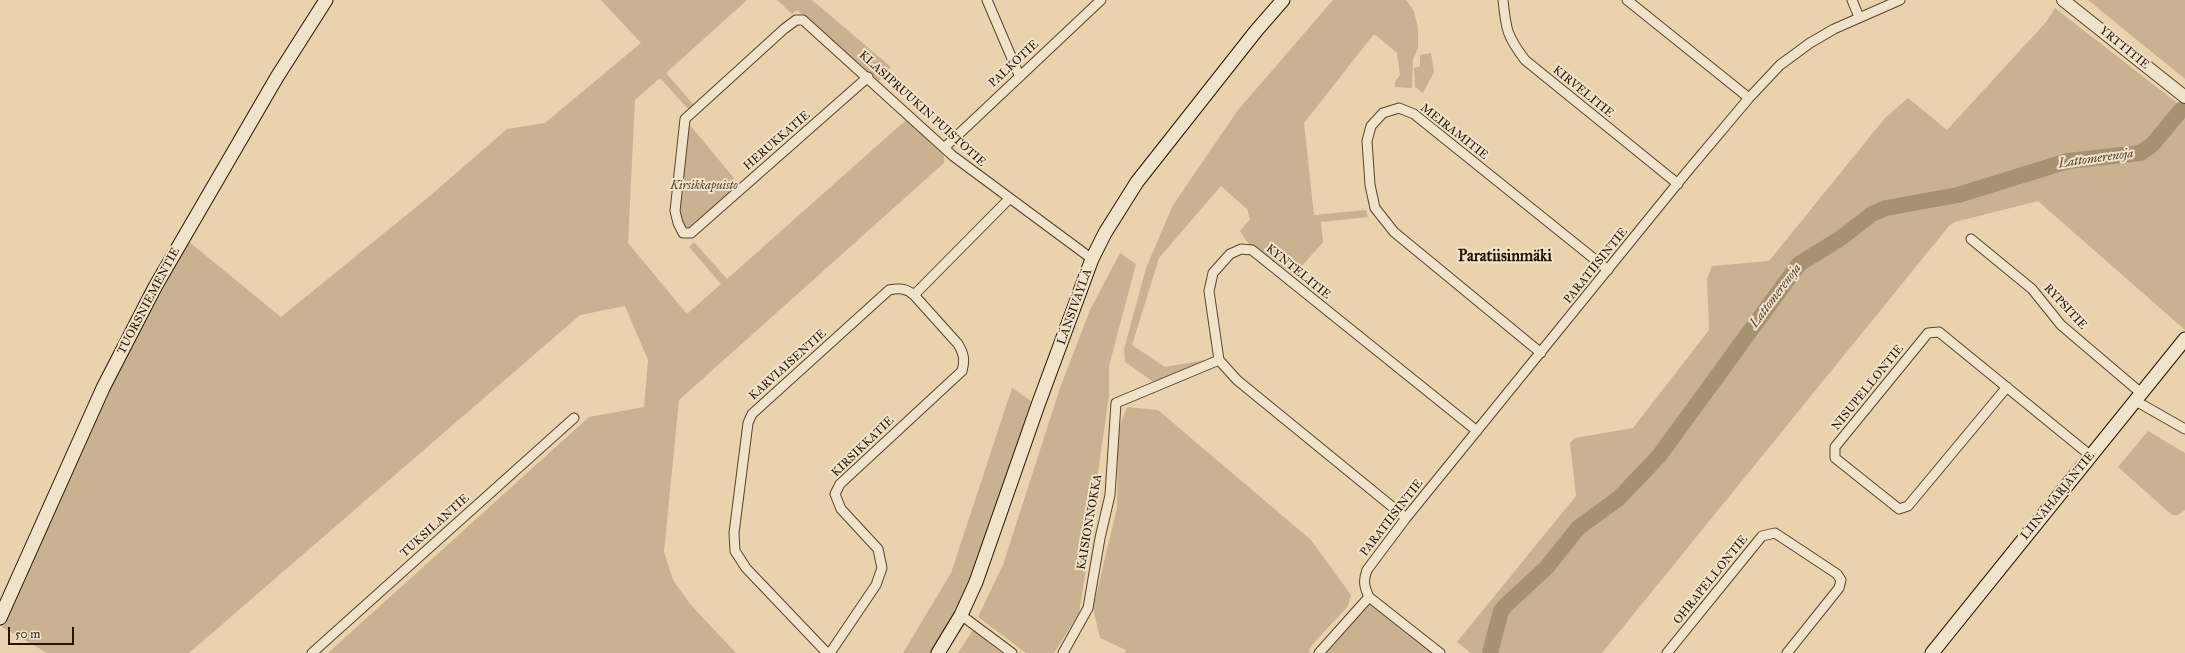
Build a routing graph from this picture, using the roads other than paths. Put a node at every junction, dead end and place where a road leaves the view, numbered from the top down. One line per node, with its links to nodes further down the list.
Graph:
1 (326, 0): 35 (main road, TUORSNIEMENTIE)
2 (987, 0): 12 (street)
3 (1101, 0): 12 (street, PALKOTIE)
4 (1283, 0): 20 (main road, LÄNSIVÄYLÄ)
5 (1503, 0): 17 (street, KIRVELITIE)
6 (1627, 0): 15 (street)
7 (1852, 0): 10 (street)
8 (1900, 0): 10 (street, PARATIISINTIE)
9 (2063, 0): 14 (street, YRTTITIE)
10 (1859, 17): 15 (street, PARATIISINTIE)
11 (796, 20): 13 (street, KLASIPRUUKIN PUISTOTIE); 13 (street, HERUKKATIE)
12 (1019, 75): 16 (street, PALKOTIE)
13 (868, 77): 16 (street, KLASIPRUUKIN PUISTOTIE)
14 (2185, 97)
15 (1749, 98): 17 (street, PARATIISINTIE)
16 (944, 148): 18 (street, KLASIPRUUKIN PUISTOTIE)
17 (1678, 184): 21 (street, PARATIISINTIE)
18 (1009, 199): 20 (street, KLASIPRUUKIN PUISTOTIE); 22 (street)
19 (1971, 239): 27 (street, RYPSITIE)
20 (1092, 260): 34 (main road, LÄNSIVÄYLÄ)
21 (1608, 270): 24 (street, PARATIISINTIE); 24 (street, MEIRAMITIE)
22 (914, 295): 37 (street, KARVIAISENTIE); 38 (street, KIRSIKKATIE)
23 (2185, 339): 27 (main road, LIINAHARJANTIE)
24 (1541, 353): 30 (street, PARATIISINTIE)
25 (1219, 360): 30 (street, KYNTELITIE); 32 (street); 41 (street, KAISIONNOKKA)
26 (2006, 387): 26 (street, NISUPELLONTIE); 31 (street, NISUPELLONTIE)
27 (2137, 397): 29 (street, RYPSITIE); 31 (main road, LIINAHARJANTIE)
28 (574, 418): 36 (street, TUKSILANTIE)
29 (2185, 429)
30 (1477, 432): 32 (street, PARATIISINTIE)
31 (2091, 456): 46 (main road, LIINAHARJANTIE)
32 (1406, 518): 33 (street, PARATIISINTIE)
33 (1369, 597): 42 (street); 43 (street)
34 (962, 615): 39 (main road, LÄNSIVÄYLÄ); 40 (street)
35 (0, 618)
36 (312, 653)
37 (827, 653)
38 (830, 653)
39 (938, 653)
40 (1012, 653)
41 (1063, 653)
42 (1319, 653)
43 (1440, 653)
44 (1667, 653): 45 (street, OHRAPELLONTIE)
45 (1787, 653)
46 (1932, 653)

